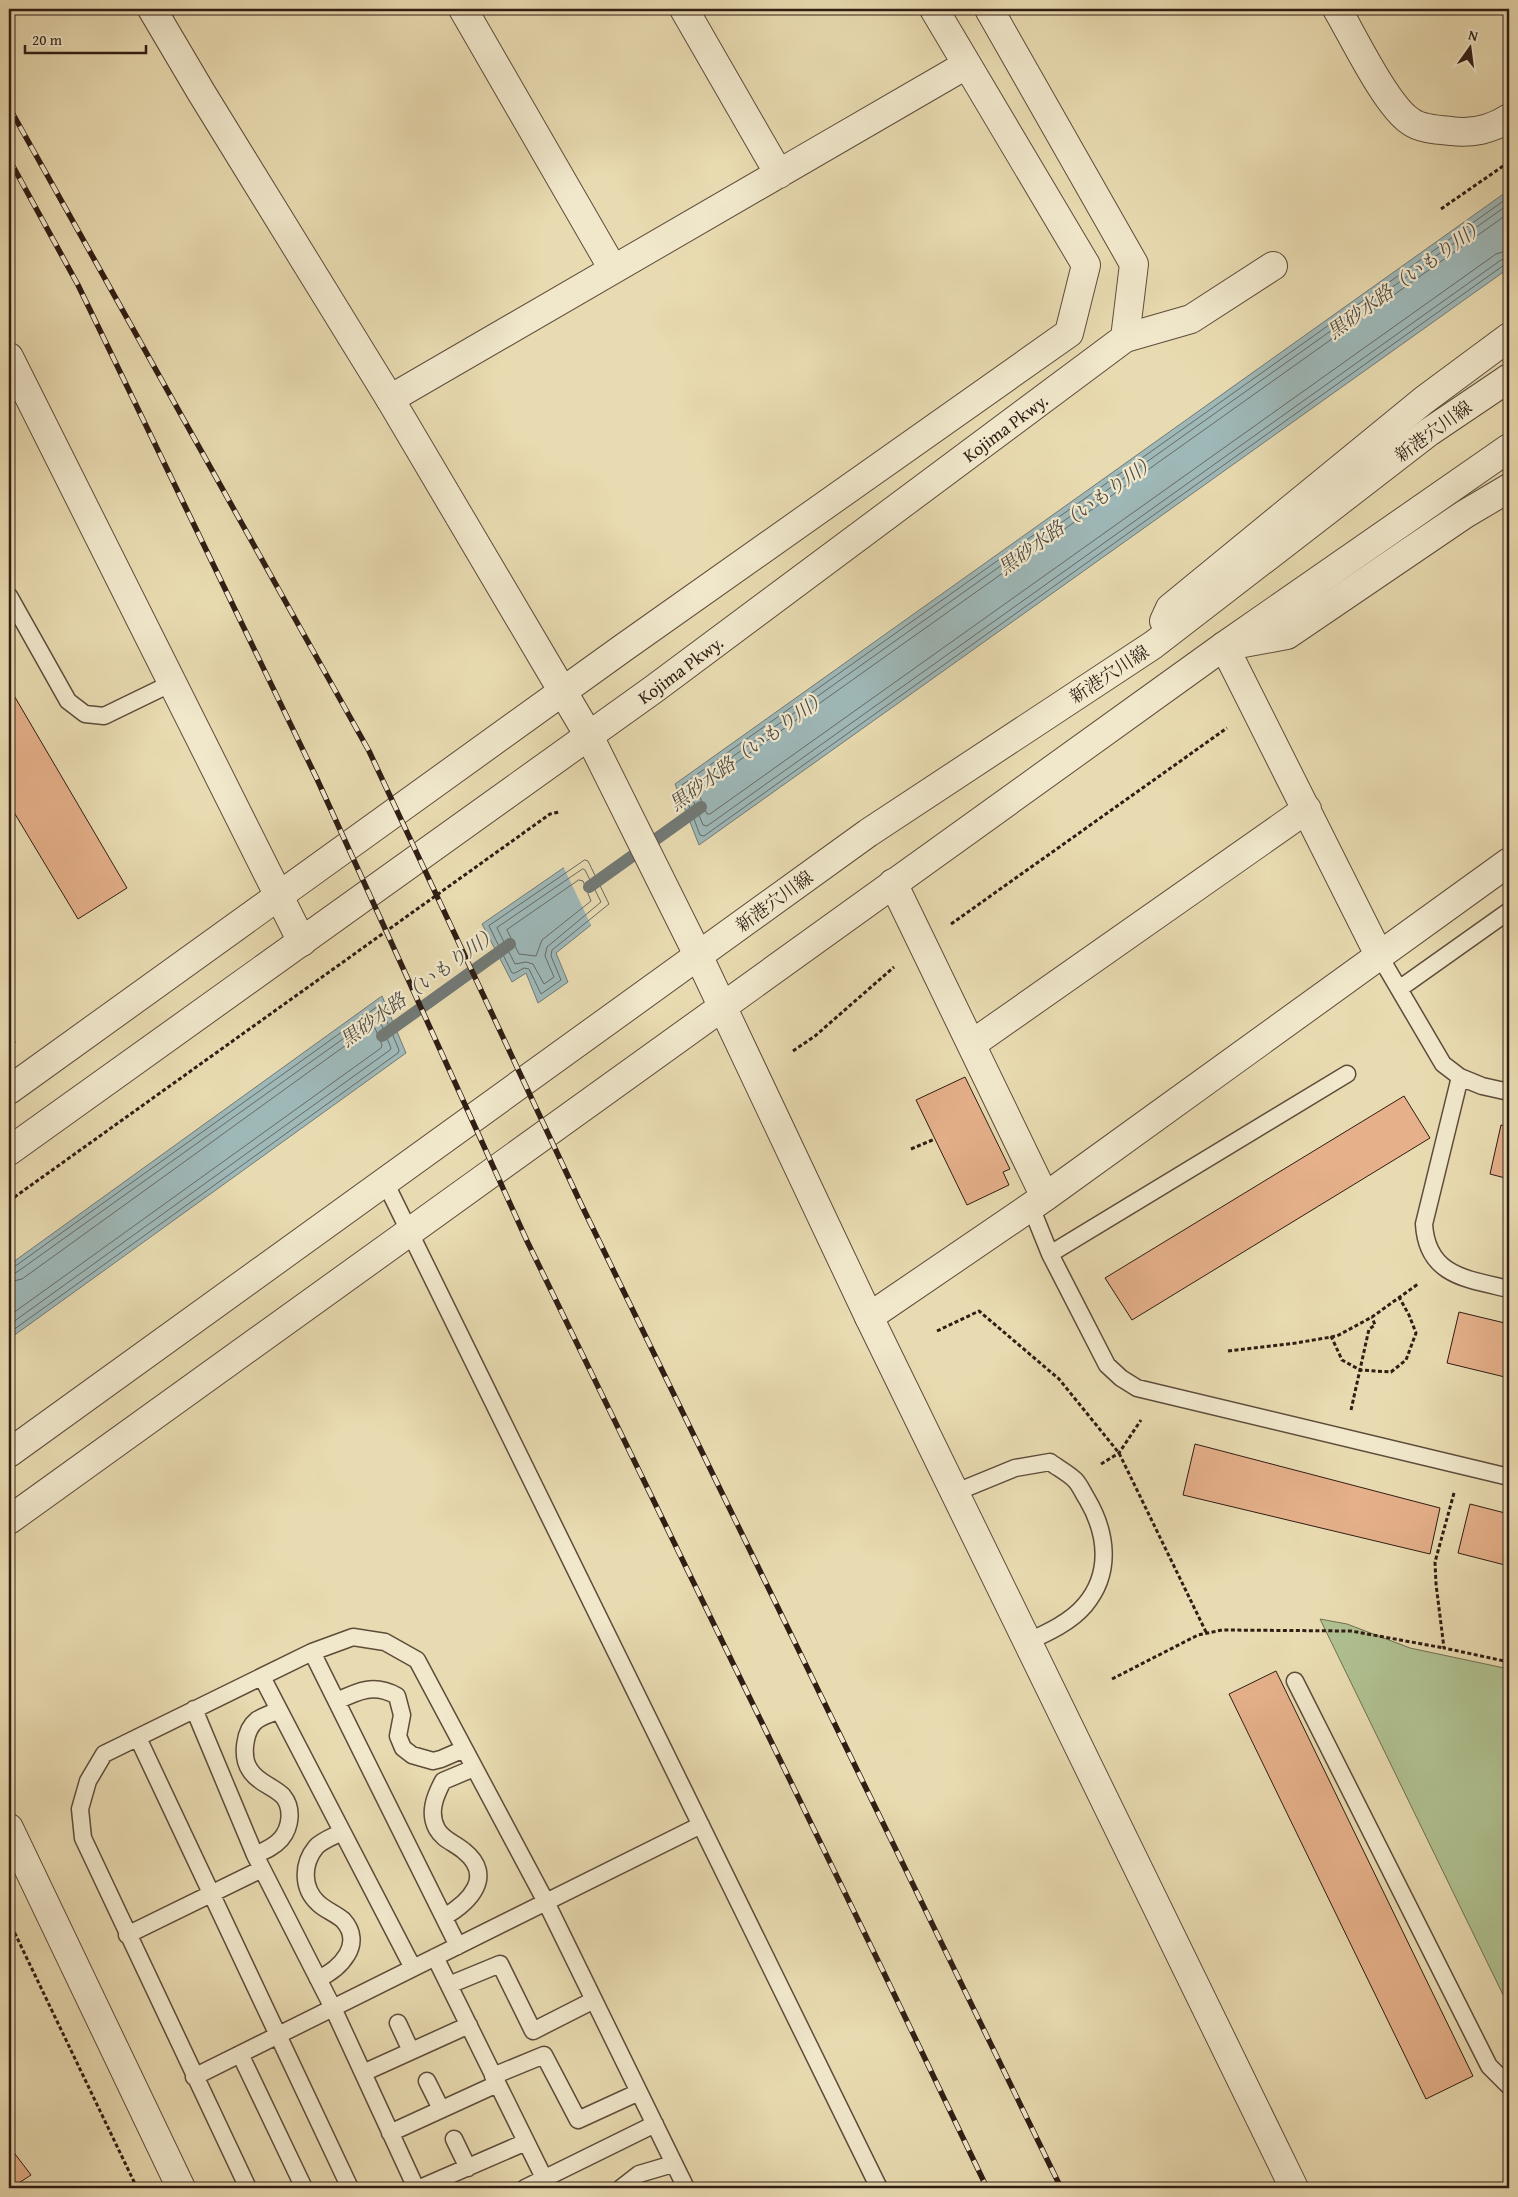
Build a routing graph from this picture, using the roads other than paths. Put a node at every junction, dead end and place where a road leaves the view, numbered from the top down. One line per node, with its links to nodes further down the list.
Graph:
1 (152, 9): 16 (street)
2 (462, 9): 11 (street)
3 (684, 9): 9 (street)
4 (934, 9): 7 (street)
5 (989, 9): 13 (street)
6 (1338, 9): 8 (street)
7 (966, 65): 9 (street); 23 (street)
8 (1509, 118)
9 (779, 174): 11 (street)
10 (1273, 266): 13 (street)
11 (613, 270): 16 (street)
12 (1509, 337): 20 (street)
13 (1125, 338): 24 (street, Kojima Pkwy.)
14 (9, 357): 22 (street)
15 (1509, 378): 20 (street, 新港穴川線)
16 (390, 399): 23 (street)
17 (1509, 448): 21 (street)
18 (1509, 488): 21 (street)
19 (9, 596): 22 (lane)
20 (1153, 645): 31 (street, 新港穴川線)
21 (1224, 646): 25 (street); 27 (street)
22 (172, 683): 28 (street)
23 (562, 692): 24 (street); 28 (street)
24 (589, 736): 30 (street, Kojima Pkwy.); 31 (street)
25 (1306, 809): 32 (street); 35 (street)
26 (1509, 862): 32 (street)
27 (893, 883): 34 (street); 35 (street)
28 (279, 896): 30 (street); 38 (street)
29 (1509, 911): 33 (lane)
30 (302, 942): 40 (street, Kojima Pkwy.)
31 (698, 955): 34 (street); 41 (street, 新港穴川線)
32 (1379, 955): 33 (lane); 42 (street)
33 (1399, 988): 37 (lane)
34 (722, 1006): 43 (street); 46 (street)
35 (972, 1044): 42 (street)
36 (1347, 1074): 44 (lane)
37 (1460, 1077): 39 (lane); 45 (lane)
38 (9, 1090)
39 (1509, 1092)
40 (9, 1150)
41 (385, 1182): 43 (lane); 47 (street, 新港穴川線)
42 (1038, 1202): 44 (lane); 46 (street)
43 (408, 1232): 50 (street); 61 (lane)
44 (1050, 1254): 48 (lane)
45 (1509, 1289)
46 (869, 1317): 49 (street)
47 (9, 1453)
48 (1509, 1477)
49 (954, 1493): 51 (street); 51 (lane)
50 (9, 1520)
51 (1028, 1642): 105 (street)
52 (312, 1652): 53 (lane); 55 (lane); 59 (lane)
53 (262, 1676): 56 (lane); 57 (lane)
54 (1295, 1681): 85 (lane)
55 (337, 1701): 59 (lane); 67 (lane)
56 (194, 1709): 58 (lane); 64 (lane)
57 (278, 1710): 63 (lane); 64 (lane)
58 (138, 1738): 65 (lane); 68 (lane)
59 (464, 1749): 60 (lane)
60 (474, 1768): 66 (lane); 67 (lane)
61 (701, 1825): 66 (lane); 104 (lane)
62 (9, 1828): 95 (street)
63 (342, 1832): 71 (lane); 72 (lane)
64 (259, 1862): 65 (lane); 72 (lane)
65 (211, 1894): 68 (lane); 78 (lane)
66 (546, 1902): 69 (lane); 74 (lane)
67 (444, 1916): 69 (lane)
68 (127, 1935): 82 (lane)
69 (458, 1946): 70 (lane)
70 (435, 1957): 71 (lane); 73 (lane)
71 (413, 1968): 75 (lane)
72 (318, 1980): 75 (lane)
73 (449, 1985): 74 (lane); 77 (lane)
74 (594, 2000): 86 (lane)
75 (333, 2008): 78 (lane); 81 (lane)
76 (398, 2023): 79 (lane)
77 (469, 2025): 79 (lane); 83 (lane)
78 (278, 2035): 80 (lane); 98 (lane)
79 (411, 2051): 81 (lane)
80 (240, 2054): 82 (lane); 97 (lane)
81 (363, 2073): 89 (lane)
82 (194, 2077): 96 (lane)
83 (495, 2080): 86 (lane); 87 (lane); 91 (lane)
84 (427, 2081): 87 (lane)
85 (1509, 2086)
86 (639, 2092): 88 (lane)
87 (441, 2109): 89 (lane)
88 (655, 2124): 92 (lane); 94 (lane)
89 (390, 2133): 99 (lane)
90 (454, 2139): 93 (lane)
91 (526, 2142): 93 (lane); 94 (lane)
92 (674, 2164): 102 (lane); 103 (lane)
93 (468, 2168): 100 (lane)
94 (546, 2183): 101 (lane)
95 (181, 2188)
96 (248, 2188)
97 (304, 2188)
98 (350, 2188)
99 (416, 2188)
100 (420, 2188)
101 (525, 2188)
102 (621, 2188)
103 (686, 2188)
104 (879, 2188)
105 (1294, 2188)

